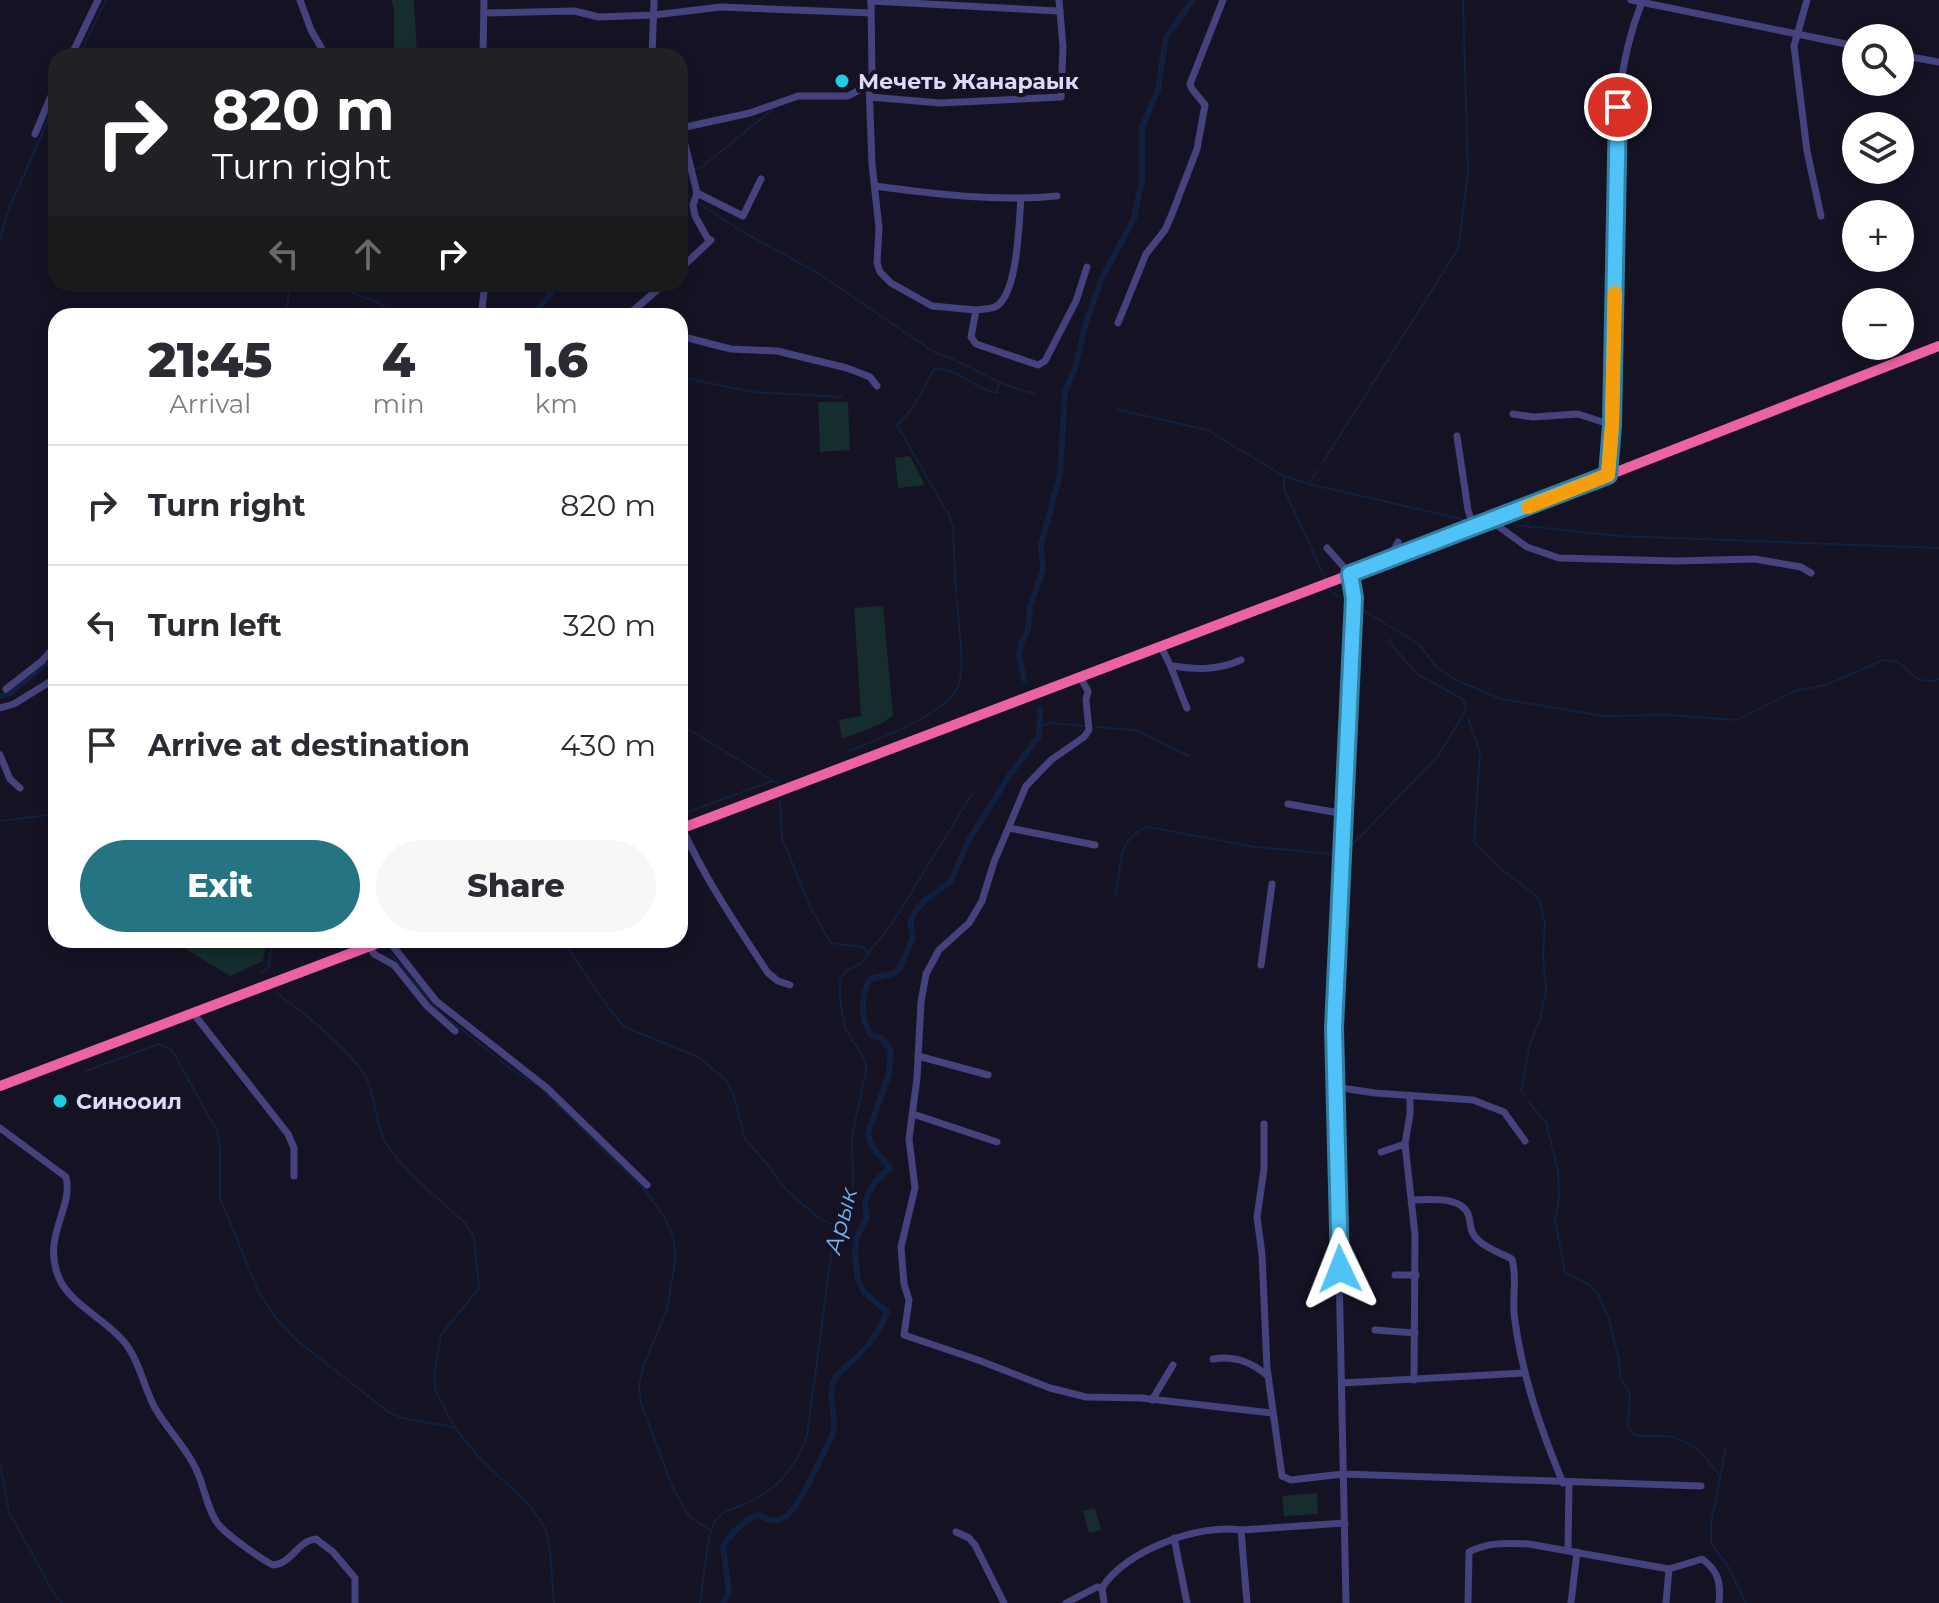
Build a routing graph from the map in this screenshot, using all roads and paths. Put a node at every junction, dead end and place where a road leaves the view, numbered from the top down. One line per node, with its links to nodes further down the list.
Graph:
1 (98, 0): 17 (street)
2 (300, 0): 18 (street)
3 (484, 0): 12 (street)
4 (654, 0): 14 (street)
5 (871, 0): 11 (street); 13 (street)
6 (1059, 0): 11 (street)
7 (1223, 0): 41 (street)
8 (1631, 0): 10 (street)
9 (1807, 0): 15 (street)
10 (1642, 1): 15 (street); 46 (street)
11 (1058, 11): 24 (street)
12 (484, 13): 14 (street); 19 (street)
13 (871, 13): 14 (street); 23 (street)
14 (654, 15): 20 (street)
15 (1796, 34): 16 (street); 35 (street)
16 (1842, 43)
17 (75, 48)
18 (321, 48)
19 (483, 48)
20 (652, 48)
21 (1914, 58): 22 (street)
22 (1939, 62)
23 (869, 85): 24 (street); 26 (street)
24 (870, 97): 31 (street)
25 (48, 103): 27 (street)
26 (688, 126)
27 (35, 134)
28 (688, 158): 29 (street)
29 (689, 162): 32 (street)
30 (761, 179): 32 (street)
31 (875, 186): 34 (street); 40 (street)
32 (697, 193): 36 (street)
33 (1057, 196): 34 (street)
34 (1021, 198): 40 (street)
35 (1821, 216)
36 (688, 262)
37 (1087, 267): 40 (street)
38 (655, 292): 39 (street)
39 (637, 308)
40 (976, 310)
41 (1118, 323)
42 (688, 338): 44 (street)
43 (1939, 346): 48 (highway)
44 (877, 386)
45 (1513, 414): 46 (street)
46 (1612, 425): 48 (street)
47 (1457, 436): 50 (street)
48 (1608, 475): 51 (highway)
49 (1459, 506): 50 (street)
50 (1468, 510): 52 (street)
51 (1491, 521): 52 (highway); 56 (street)
52 (1474, 528): 55 (highway)
53 (1398, 542): 55 (street)
54 (1327, 548): 57 (street)
55 (1389, 559): 57 (highway)
56 (1811, 573)
57 (1350, 574): 58 (highway); 70 (street)
58 (1160, 646): 61 (street); 62 (highway)
59 (48, 654): 64 (street)
60 (1241, 660): 61 (street)
61 (1173, 666): 66 (street)
62 (1080, 677): 71 (highway); 72 (street)
63 (48, 685): 65 (street)
64 (6, 689)
65 (0, 708)
66 (1187, 708)
67 (0, 755): 68 (street)
68 (20, 788)
69 (1288, 804): 70 (street)
70 (1345, 814): 86 (street)
71 (688, 825)
72 (1009, 828): 74 (street); 83 (street)
73 (688, 843): 80 (street)
74 (1095, 845)
75 (1272, 884): 79 (street)
76 (364, 948): 81 (highway)
77 (370, 948): 82 (street)
78 (394, 948): 96 (street)
79 (1261, 965)
80 (790, 985)
81 (193, 1013): 85 (highway); 95 (street)
82 (455, 1031)
83 (918, 1056): 84 (street); 88 (street)
84 (988, 1075)
85 (0, 1086)
86 (1335, 1087): 87 (street); 107 (street)
87 (1410, 1095): 91 (street); 93 (street)
88 (913, 1114): 92 (street); 108 (street)
89 (1264, 1124): 105 (street)
90 (0, 1128): 122 (street)
91 (1525, 1141)
92 (997, 1142)
93 (1405, 1144): 94 (street); 97 (street)
94 (1381, 1152)
95 (294, 1176)
96 (647, 1185)
97 (1412, 1200): 99 (street); 104 (street)
98 (1395, 1275): 99 (street)
99 (1416, 1275): 101 (street)
100 (1375, 1330): 101 (street)
101 (1415, 1333): 106 (street)
102 (1213, 1359): 105 (street)
103 (1173, 1365): 108 (street)
104 (1524, 1373): 106 (street); 111 (street)
105 (1268, 1376): 109 (street)
106 (1414, 1380): 107 (street)
107 (1342, 1383): 110 (street)
108 (1152, 1400): 109 (street)
109 (1272, 1413): 110 (street)
110 (1343, 1474): 111 (street); 113 (street)
111 (1566, 1483): 112 (street); 117 (street)
112 (1701, 1486)
113 (1345, 1523): 114 (street); 128 (street)
114 (1241, 1530): 116 (street); 127 (street)
115 (956, 1532): 123 (street)
116 (1174, 1538): 120 (street); 126 (street)
117 (1572, 1551): 119 (street); 129 (street); 130 (street)
118 (1115, 1561): 120 (street)
119 (1669, 1569): 131 (street); 132 (street)
120 (1118, 1570): 121 (street)
121 (1102, 1588): 124 (street); 125 (street)
122 (355, 1603)
123 (1004, 1603)
124 (1066, 1603)
125 (1104, 1603)
126 (1187, 1603)
127 (1247, 1603)
128 (1346, 1603)
129 (1468, 1603)
130 (1571, 1603)
131 (1666, 1603)
132 (1719, 1603)

